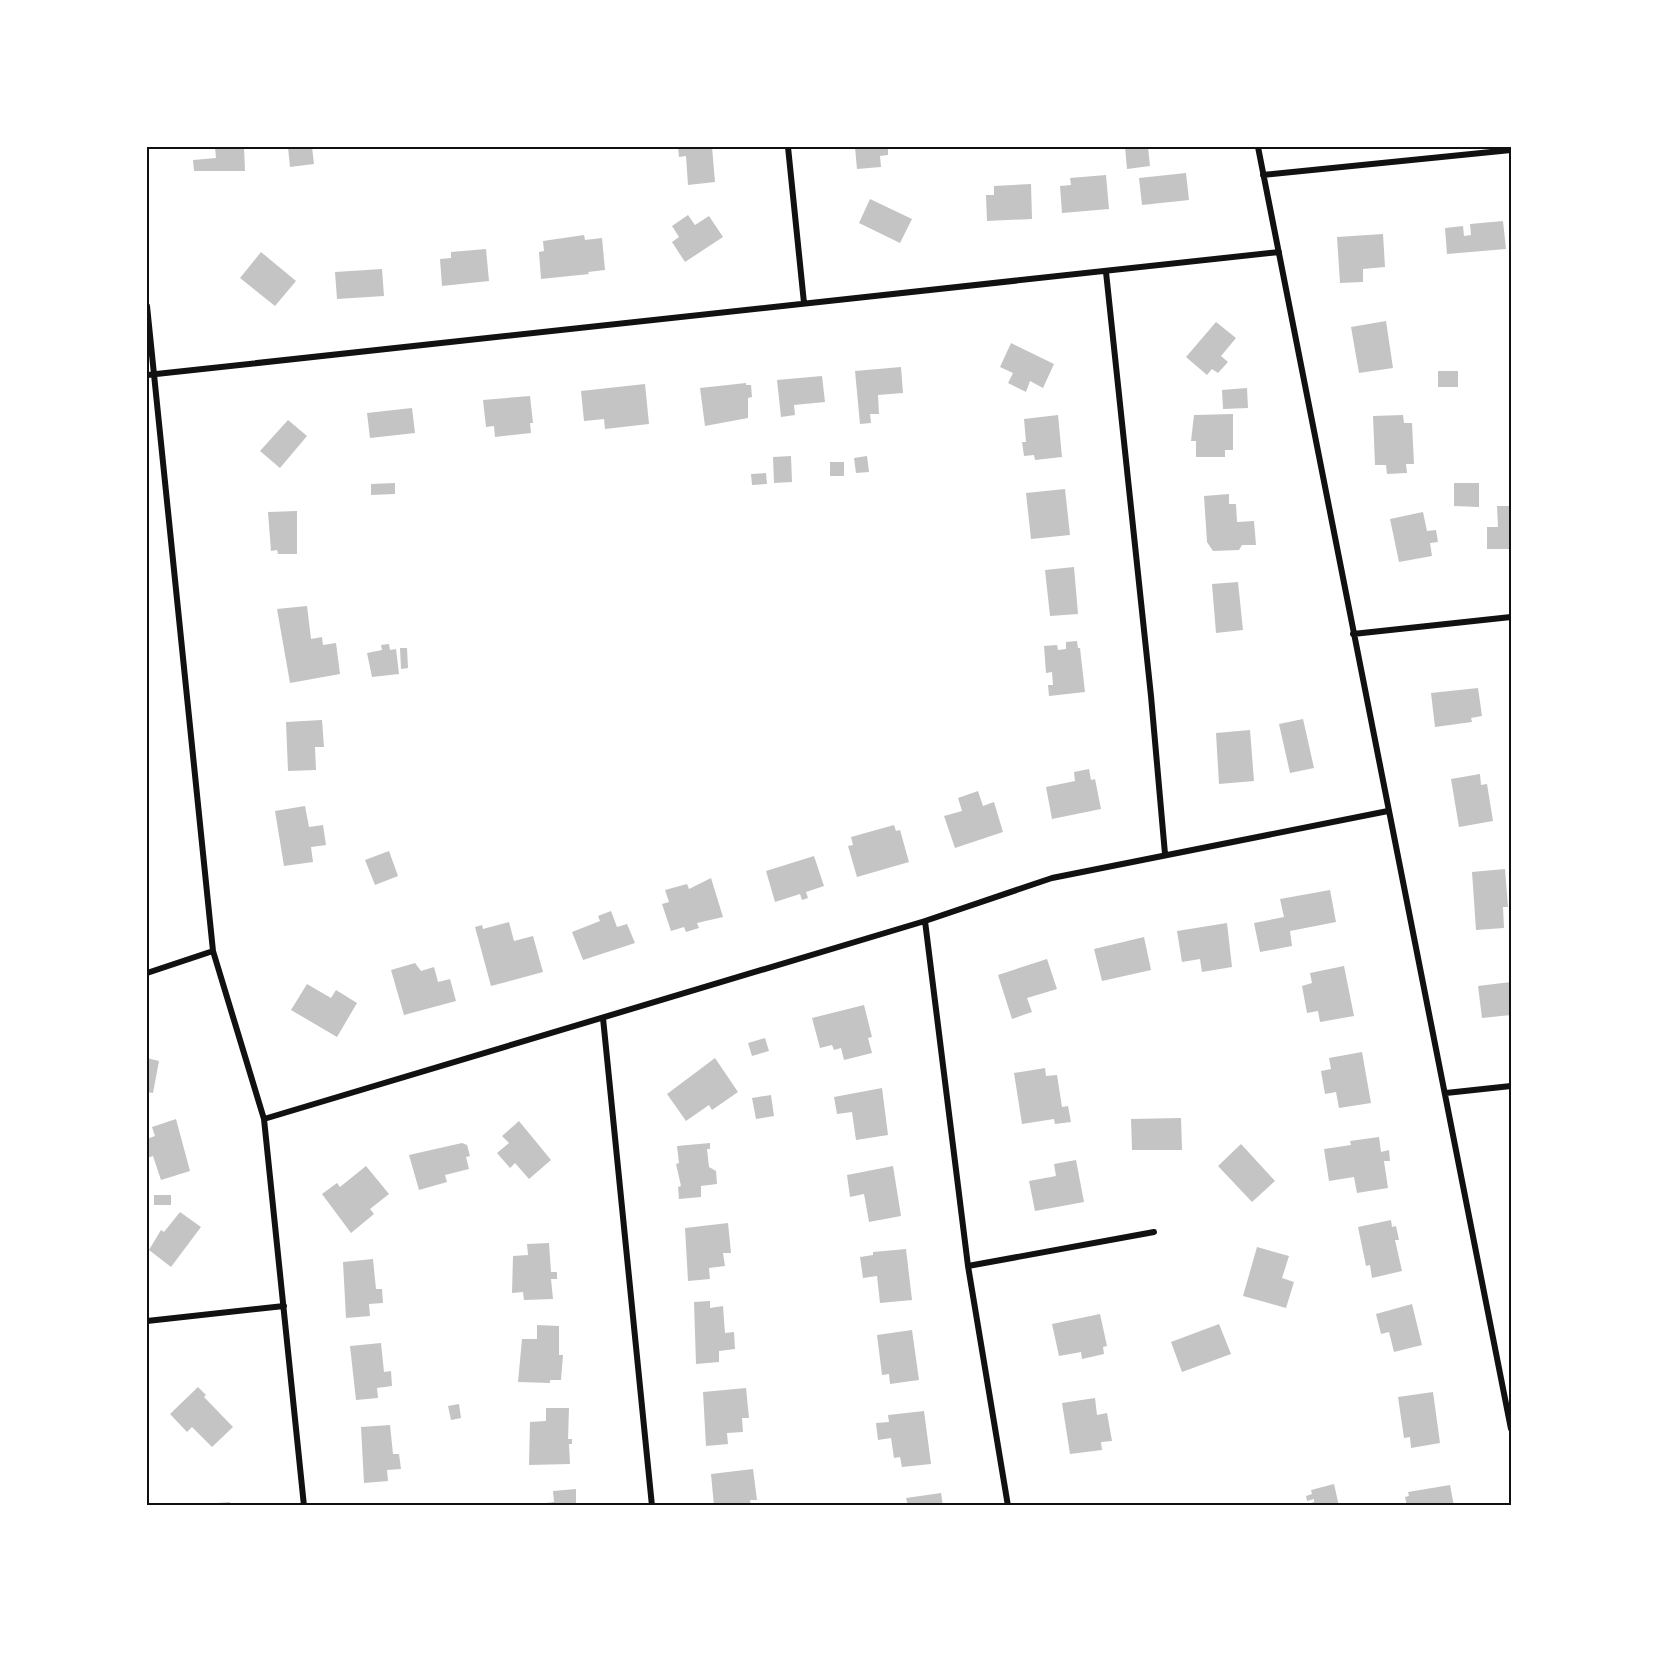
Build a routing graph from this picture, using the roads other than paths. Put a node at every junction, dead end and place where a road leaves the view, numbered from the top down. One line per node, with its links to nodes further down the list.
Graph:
1 (788, 147): 7 (street)
2 (1258, 147): 4 (street)
3 (1511, 150): 4 (street)
4 (1263, 175): 5 (street)
5 (1279, 252): 6 (street); 11 (street)
6 (1106, 272): 7 (street); 13 (street)
7 (804, 303): 9 (street)
8 (147, 306): 9 (street)
9 (151, 375): 15 (street)
10 (1511, 617): 11 (street)
11 (1353, 634): 12 (street)
12 (1388, 811): 13 (street); 19 (street)
13 (1165, 854): 14 (street)
14 (925, 921): 17 (street); 22 (street)
15 (213, 951): 16 (street); 20 (street)
16 (147, 973)
17 (603, 1018): 20 (street); 27 (street)
18 (1511, 1086): 19 (street)
19 (1446, 1093): 25 (street)
20 (264, 1119): 23 (street)
21 (1154, 1232): 22 (street)
22 (968, 1266): 28 (street)
23 (284, 1306): 24 (street); 26 (street)
24 (147, 1321)
25 (1511, 1429)
26 (304, 1506)
27 (652, 1506)
28 (1008, 1506)

